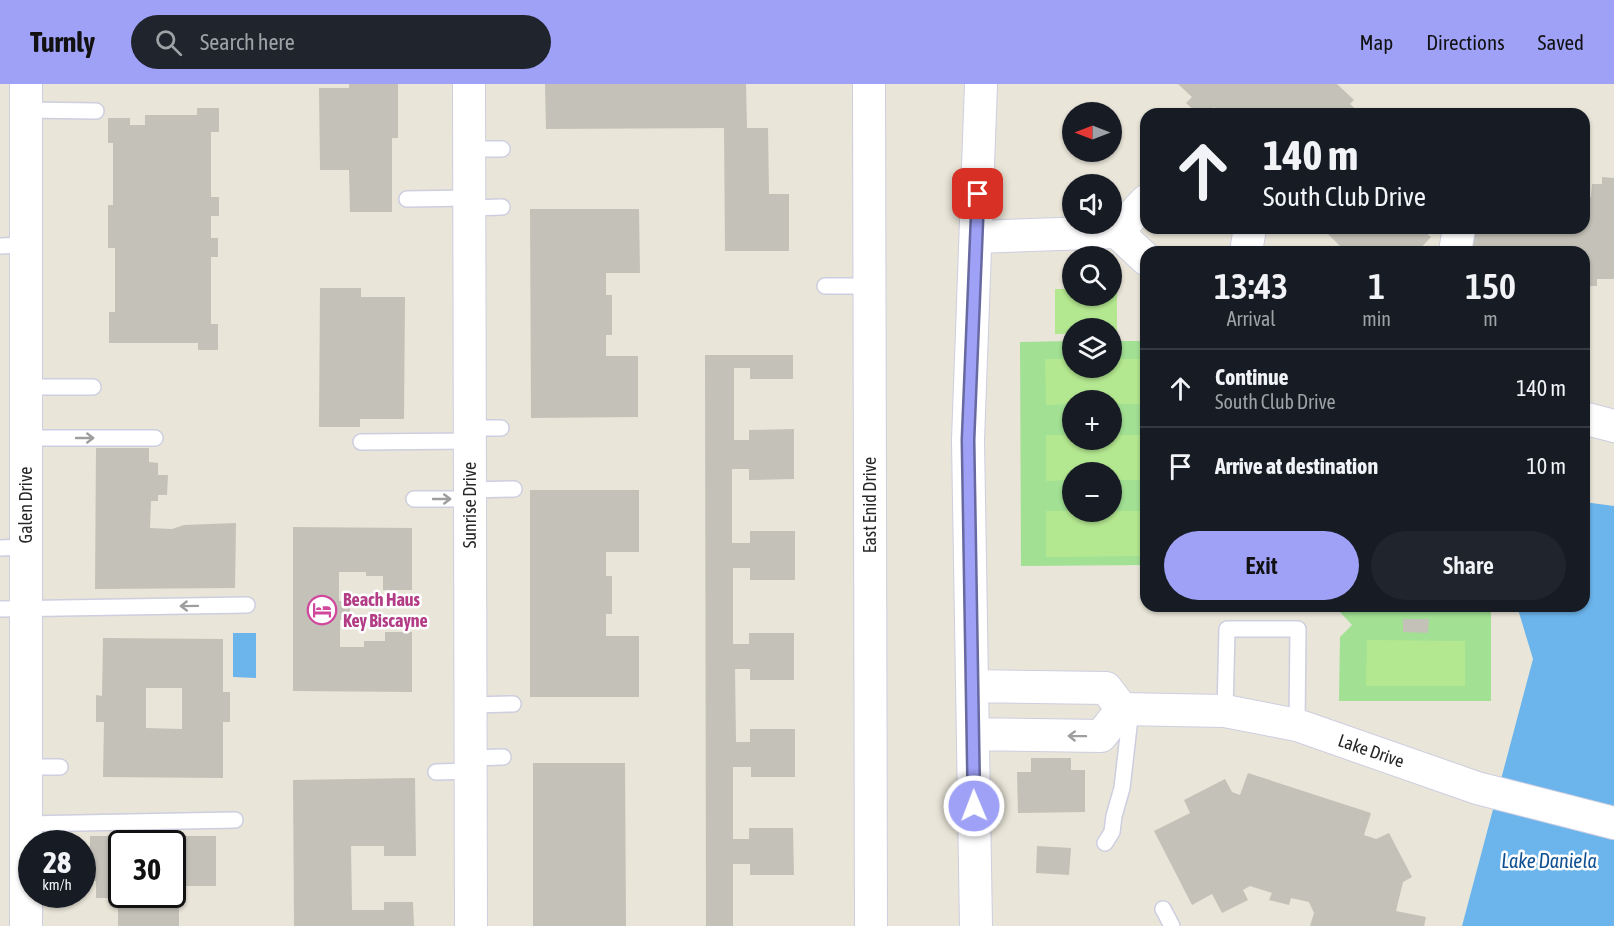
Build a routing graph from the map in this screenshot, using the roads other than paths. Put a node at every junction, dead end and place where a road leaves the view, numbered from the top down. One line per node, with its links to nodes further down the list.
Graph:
1 (470, 84): 6 (street, Sunrise Drive)
2 (869, 84): 19 (street, East Enid Drive)
3 (981, 84): 15 (street)
4 (26, 97): 5 (lane); 16 (street, Galen Drive)
5 (96, 111)
6 (470, 149): 7 (lane); 9 (street, Sunrise Drive)
7 (502, 149)
8 (407, 199): 9 (lane)
9 (470, 203): 10 (lane); 23 (street, Sunrise Drive)
10 (502, 207)
11 (1140, 207): 12 (street)
12 (1122, 227)
13 (1062, 234): 15 (street)
14 (1119, 234): 17 (street)
15 (976, 237): 33 (street)
16 (13, 245): 20 (street, Galen Drive)
17 (1140, 254)
18 (825, 286): 19 (lane)
19 (870, 286): 52 (street, East Enid Drive)
20 (26, 387): 21 (lane); 24 (street, Galen Drive)
21 (93, 387)
22 (501, 428): 23 (lane)
23 (470, 435): 26 (lane); 28 (street, Sunrise Drive)
24 (26, 438): 25 (lane, one-way to 25); 30 (street, Galen Drive)
25 (155, 438)
26 (361, 442)
27 (514, 489): 28 (lane)
28 (470, 495): 29 (lane, one-way to 28); 35 (street, Sunrise Drive)
29 (414, 499)
30 (13, 547): 32 (street, Galen Drive)
31 (248, 605): 32 (lane, one-way to 32)
32 (13, 609): 42 (street, Galen Drive)
33 (973, 686): 36 (street); 39 (street)
34 (513, 704): 35 (lane)
35 (471, 705): 41 (street, Sunrise Drive)
36 (1126, 710): 37 (street, Lake Drive); 39 (street, one-way to 39); 48 (lane)
37 (1225, 711): 38 (street, Lake Drive); 38 (lane)
38 (1298, 725): 46 (street, Lake Drive)
39 (973, 734): 53 (street)
40 (503, 758): 41 (lane)
41 (471, 765): 44 (lane); 51 (street, Sunrise Drive)
42 (26, 768): 43 (lane); 47 (street, Galen Drive)
43 (60, 768)
44 (436, 772)
45 (236, 820): 47 (lane)
46 (1614, 823)
47 (26, 824): 50 (street, Galen Drive)
48 (1105, 843)
49 (1163, 909): 54 (lane)
50 (26, 926)
51 (471, 926)
52 (871, 926)
53 (976, 926)
54 (1172, 926)

